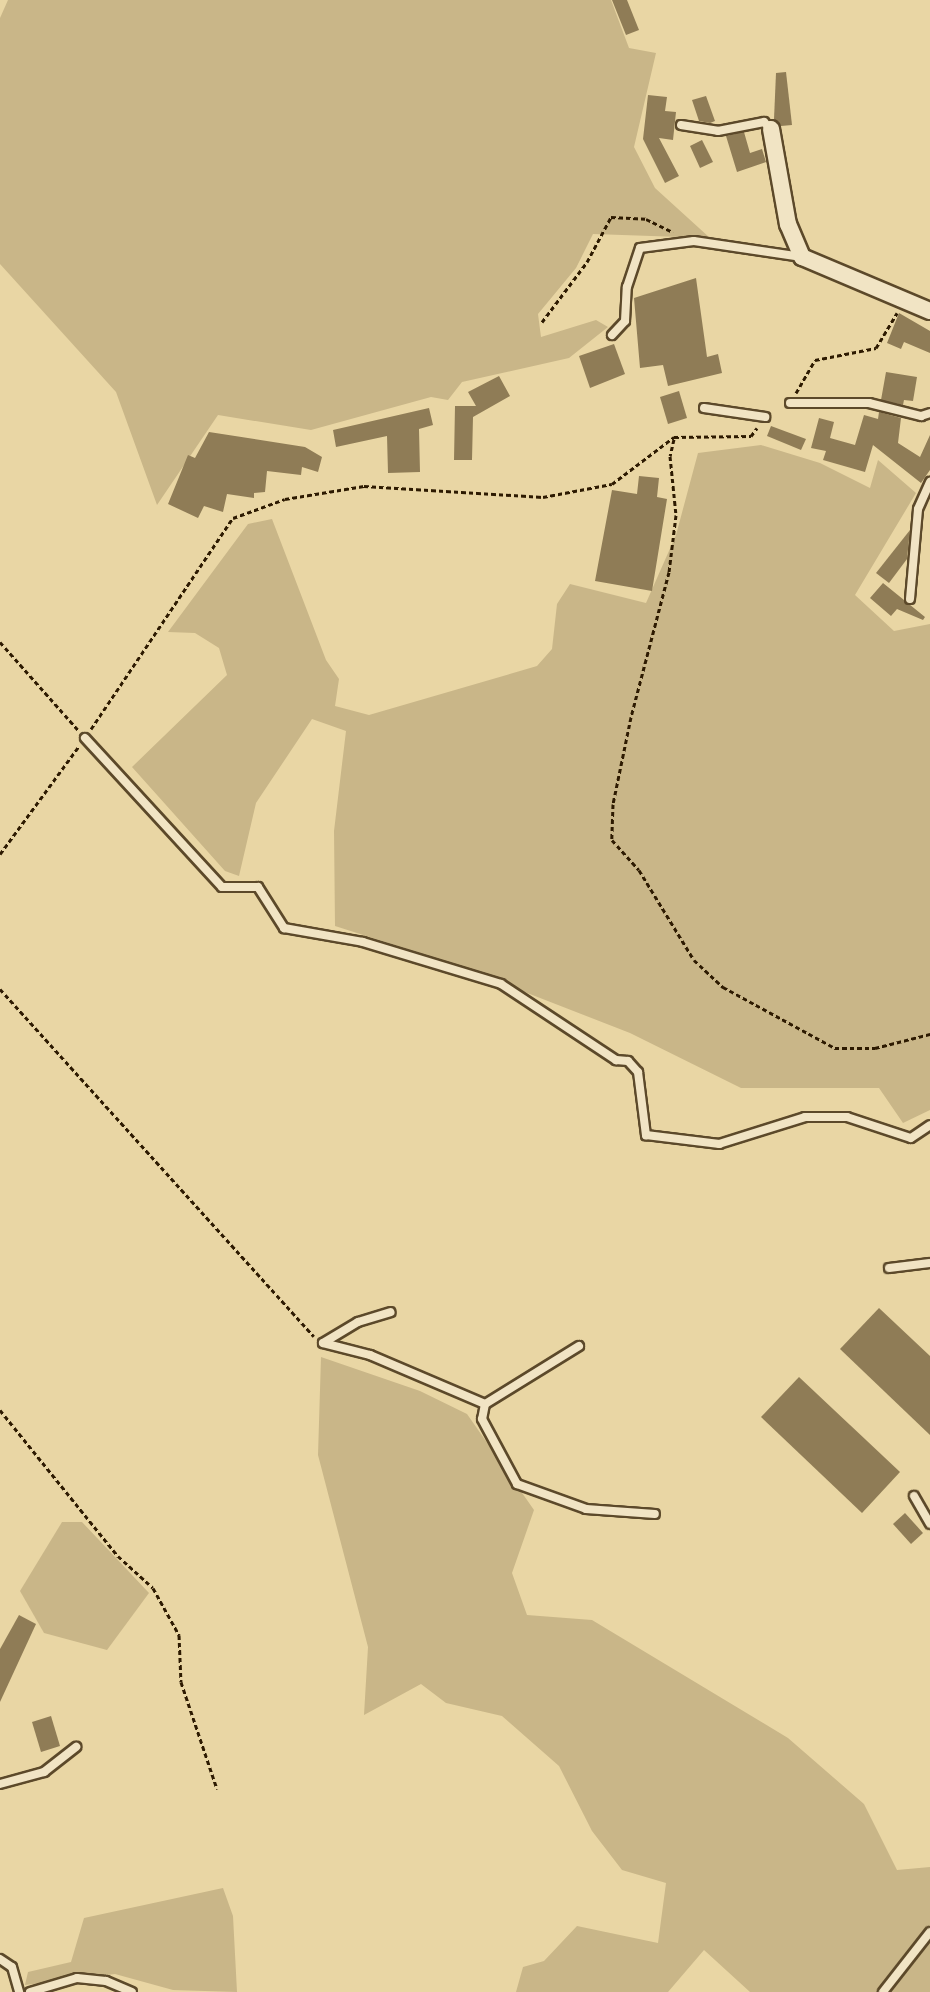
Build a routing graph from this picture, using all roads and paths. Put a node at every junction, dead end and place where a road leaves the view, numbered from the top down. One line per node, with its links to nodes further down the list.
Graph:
1 (681, 125): 2 (lane)
2 (771, 129): 4 (street)
3 (694, 242): 4 (lane); 7 (path); 8 (lane)
4 (802, 257): 5 (street)
5 (902, 303): 6 (street); 9 (path)
6 (930, 311)
7 (542, 322)
8 (612, 335)
9 (790, 403): 11 (lane)
10 (704, 408): 12 (lane)
11 (930, 413)
12 (765, 417): 13 (path)
13 (674, 437): 17 (path); 20 (path)
14 (930, 482): 15 (lane)
15 (910, 599)
16 (0, 642): 17 (path)
17 (85, 738): 18 (path); 21 (lane)
18 (0, 854)
19 (0, 988): 25 (path)
20 (930, 1034)
21 (930, 1125)
22 (930, 1263): 23 (lane)
23 (889, 1268)
24 (391, 1312): 25 (lane)
25 (323, 1343): 27 (lane)
26 (579, 1346): 27 (lane)
27 (485, 1404): 30 (lane)
28 (0, 1410): 34 (path)
29 (914, 1496): 31 (lane)
30 (655, 1514)
31 (930, 1524)
32 (76, 1747): 33 (lane)
33 (0, 1784)
34 (217, 1789)
35 (930, 1932): 40 (lane)
36 (0, 1959): 37 (lane)
37 (19, 1992)
38 (30, 1992): 39 (lane)
39 (132, 1992)
40 (883, 1992)

